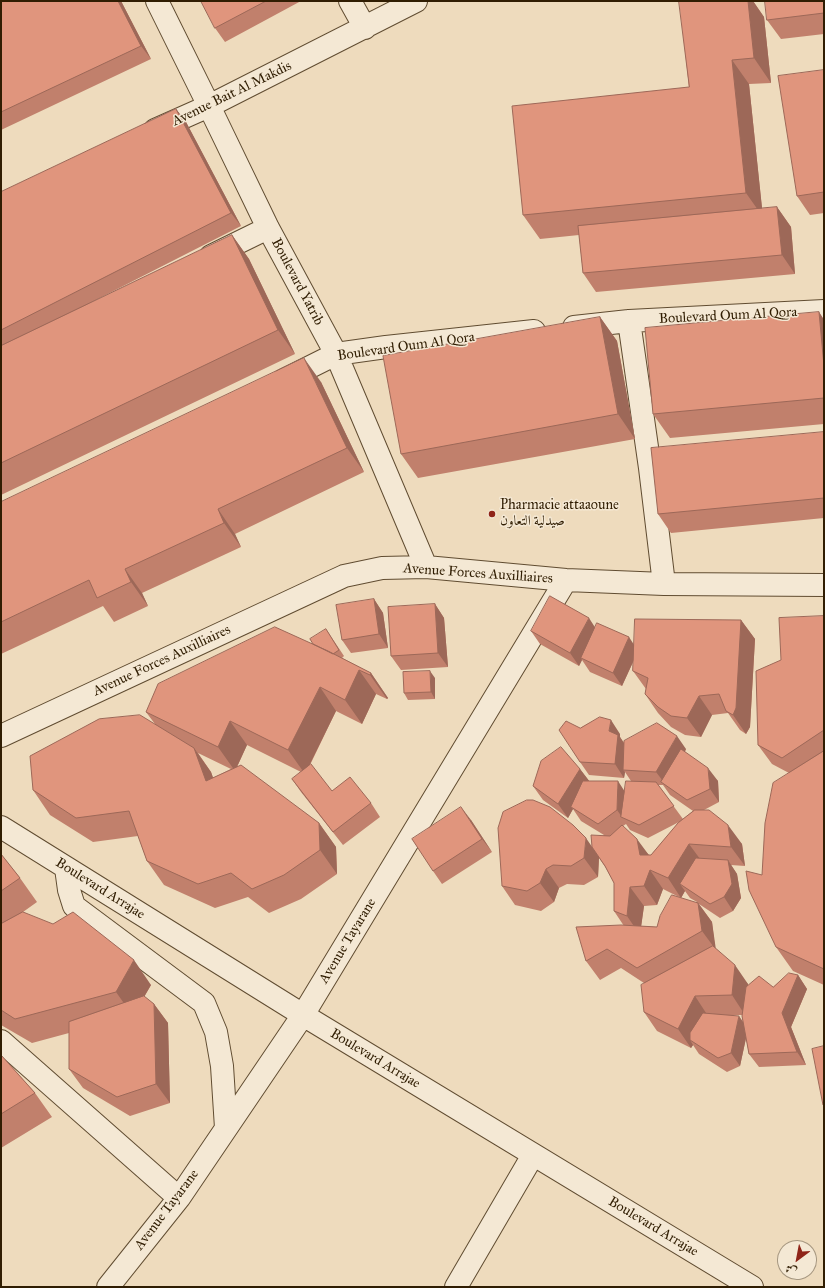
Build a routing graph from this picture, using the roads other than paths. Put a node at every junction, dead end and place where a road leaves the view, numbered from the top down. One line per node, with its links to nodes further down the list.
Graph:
1 (157, 1): 5 (street, Boulevard Yatrib)
2 (350, 1): 4 (street)
3 (416, 1): 4 (street, Avenue Bait Al Makdis)
4 (365, 28): 5 (street, Avenue Bait Al Makdis)
5 (209, 106): 6 (street, Avenue Bait Al Makdis); 7 (street, Boulevard Yatrib)
6 (137, 138)
7 (268, 228): 8 (street); 11 (street, Boulevard Yatrib)
8 (190, 266)
9 (824, 311): 10 (street, Boulevard Oum Al Qora)
10 (629, 321): 11 (street, Boulevard Oum Al Qora); 15 (street)
11 (336, 354): 12 (street, Boulevard Oum Al Qora); 13 (street, Boulevard Yatrib)
12 (264, 389)
13 (426, 567): 14 (street, Avenue Forces Auxilliaires); 17 (street, Avenue Forces Auxilliaires)
14 (566, 580): 15 (street, Avenue Forces Auxilliaires); 20 (street, Avenue Tayarane)
15 (664, 584): 16 (street, Avenue Forces Auxilliaires)
16 (824, 585)
17 (1, 736)
18 (1, 827): 19 (street, Boulevard Arrajae)
19 (66, 868): 20 (street, Boulevard Arrajae); 22 (street)
20 (303, 1015): 22 (street, Avenue Tayarane); 23 (street, Boulevard Arrajae)
21 (1, 1041): 24 (street)
22 (226, 1128): 24 (street, Avenue Tayarane)
23 (533, 1155): 26 (street); 27 (street, Boulevard Arrajae)
24 (179, 1198): 25 (street, Avenue Tayarane)
25 (108, 1287)
26 (456, 1287)
27 (752, 1287)

